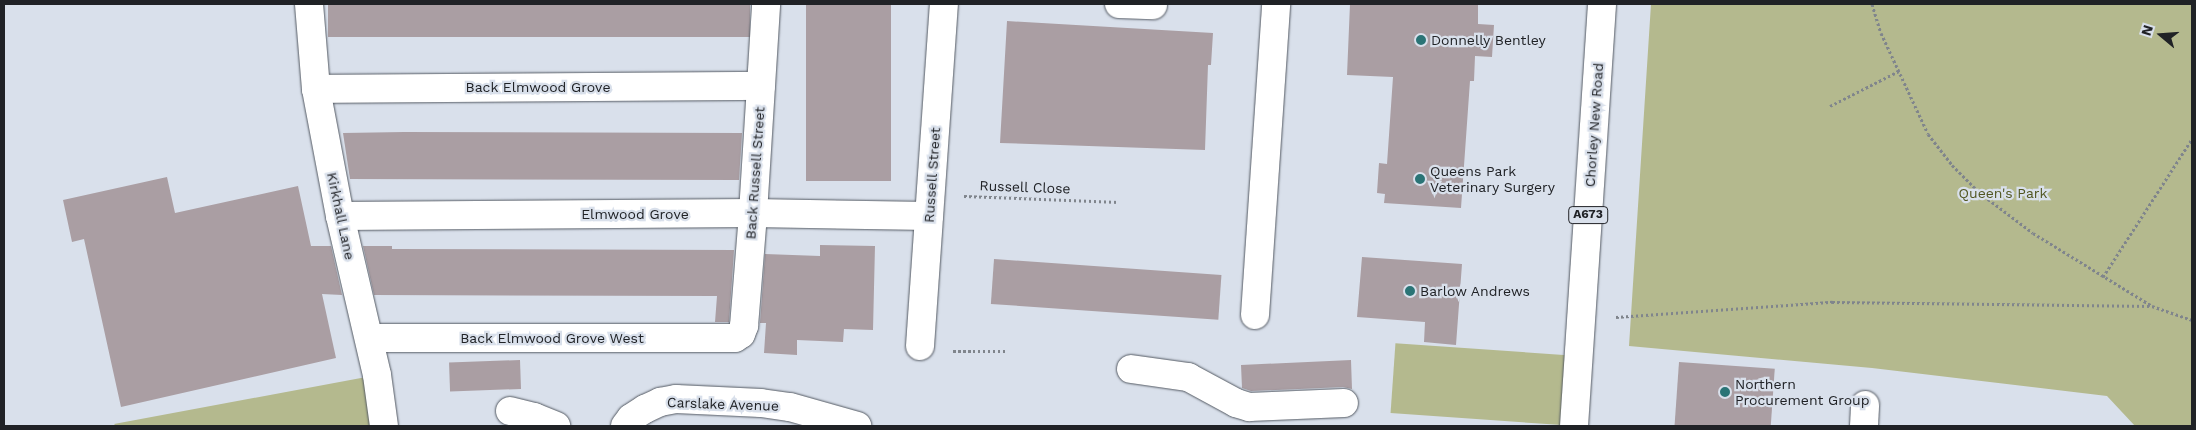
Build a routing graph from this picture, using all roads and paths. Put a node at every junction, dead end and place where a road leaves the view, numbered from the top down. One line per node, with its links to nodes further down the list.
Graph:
1 (309, 4): 11 (street, Kirkhall Lane)
2 (766, 4): 10 (street, Back Russell Street)
3 (944, 4): 15 (street, Russell Street)
4 (1119, 4): 8 (street)
5 (1276, 4): 20 (street)
6 (1602, 4): 21 (street, Chorley New Road / A673)
7 (1872, 4): 9 (path)
8 (1153, 5)
9 (1899, 72): 12 (path); 18 (path)
10 (761, 86): 11 (street, Back Elmwood Grove); 16 (street, Back Russell Street)
11 (316, 88): 17 (street, Kirkhall Lane)
12 (1830, 106)
13 (2192, 139): 18 (path)
14 (1118, 202): 15 (path, Russell Close)
15 (930, 205): 16 (street, Elmwood Grove); 25 (street, Russell Street)
16 (753, 213): 17 (street, Elmwood Grove); 24 (street, Back Russell Street)
17 (340, 216): 23 (street, Kirkhall Lane)
18 (2103, 277): 19 (path)
19 (2152, 306): 21 (path); 22 (path)
20 (1255, 315)
21 (1581, 320): 35 (street, Chorley New Road / A673)
22 (2192, 320)
23 (370, 338): 24 (street, Back Elmwood Grove West); 31 (street, Kirkhall Lane)
24 (735, 338)
25 (920, 346): 26 (path)
26 (1007, 351)
27 (1132, 369): 30 (street)
28 (1344, 403): 30 (street)
29 (510, 411): 32 (street)
30 (1273, 417)
31 (384, 426)
32 (556, 426)
33 (625, 426): 34 (street, Carslake Avenue)
34 (857, 426)
35 (1574, 426)

